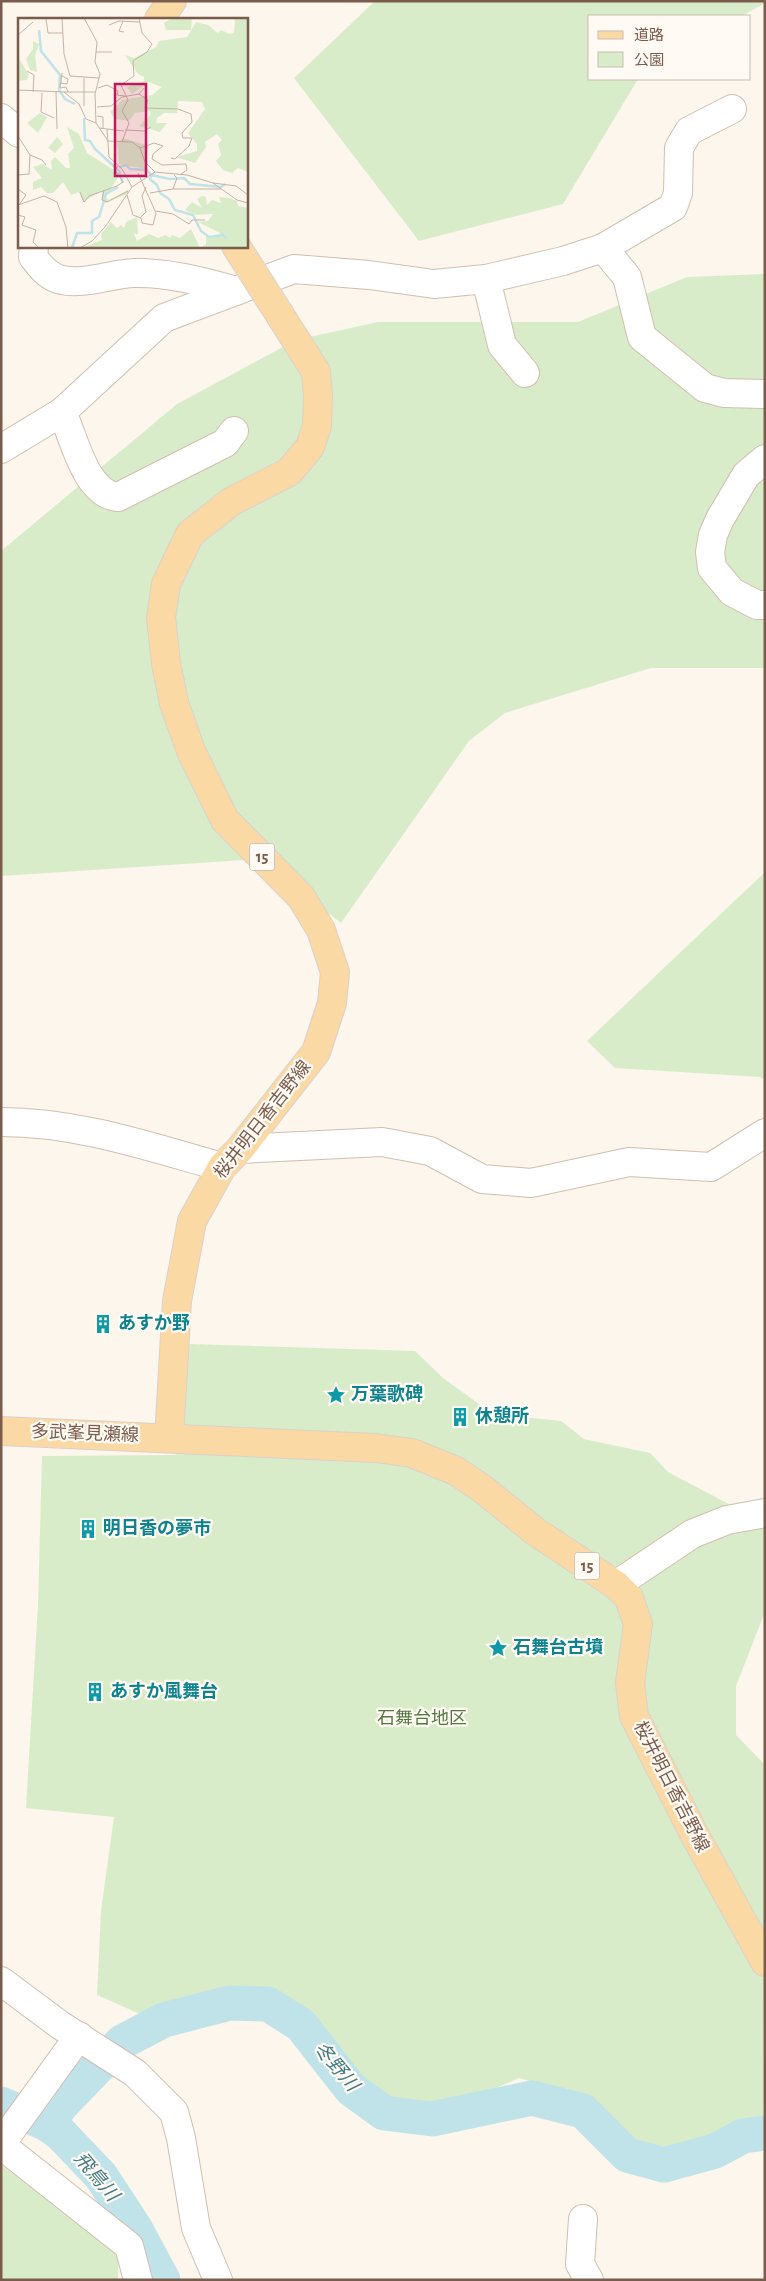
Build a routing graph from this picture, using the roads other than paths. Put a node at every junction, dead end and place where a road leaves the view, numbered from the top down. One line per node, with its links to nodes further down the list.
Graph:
1 (172, 1): 2 (main road)
2 (160, 18)
3 (732, 109): 7 (street)
4 (1, 118): 5 (street)
5 (18, 132)
6 (34, 248): 10 (street)
7 (603, 248): 9 (street); 12 (street)
8 (243, 257): 20 (main road, 桜井明日香吉野線 / 15, bridge)
9 (486, 279): 10 (street); 11 (street)
10 (236, 290): 13 (street)
11 (525, 374)
12 (765, 394)
13 (62, 412): 14 (street); 15 (street)
14 (234, 431)
15 (1, 450)
16 (765, 459): 17 (street)
17 (765, 605)
18 (1, 1122): 20 (street)
19 (765, 1133): 20 (street)
20 (231, 1158): 22 (main road, 桜井明日香吉野線 / 15)
21 (1, 1431): 22 (main road, 多武峯見瀬線)
22 (169, 1438): 24 (main road, 桜井明日香吉野線 / 15)
23 (765, 1513): 24 (street)
24 (616, 1585): 25 (main road, 桜井明日香吉野線 / 15)
25 (765, 1962)
26 (1, 1981): 27 (street)
27 (79, 2036): 28 (street); 31 (street)
28 (1, 2145): 30 (street)
29 (583, 2218): 32 (street)
30 (138, 2280)
31 (218, 2280)
32 (589, 2280)

